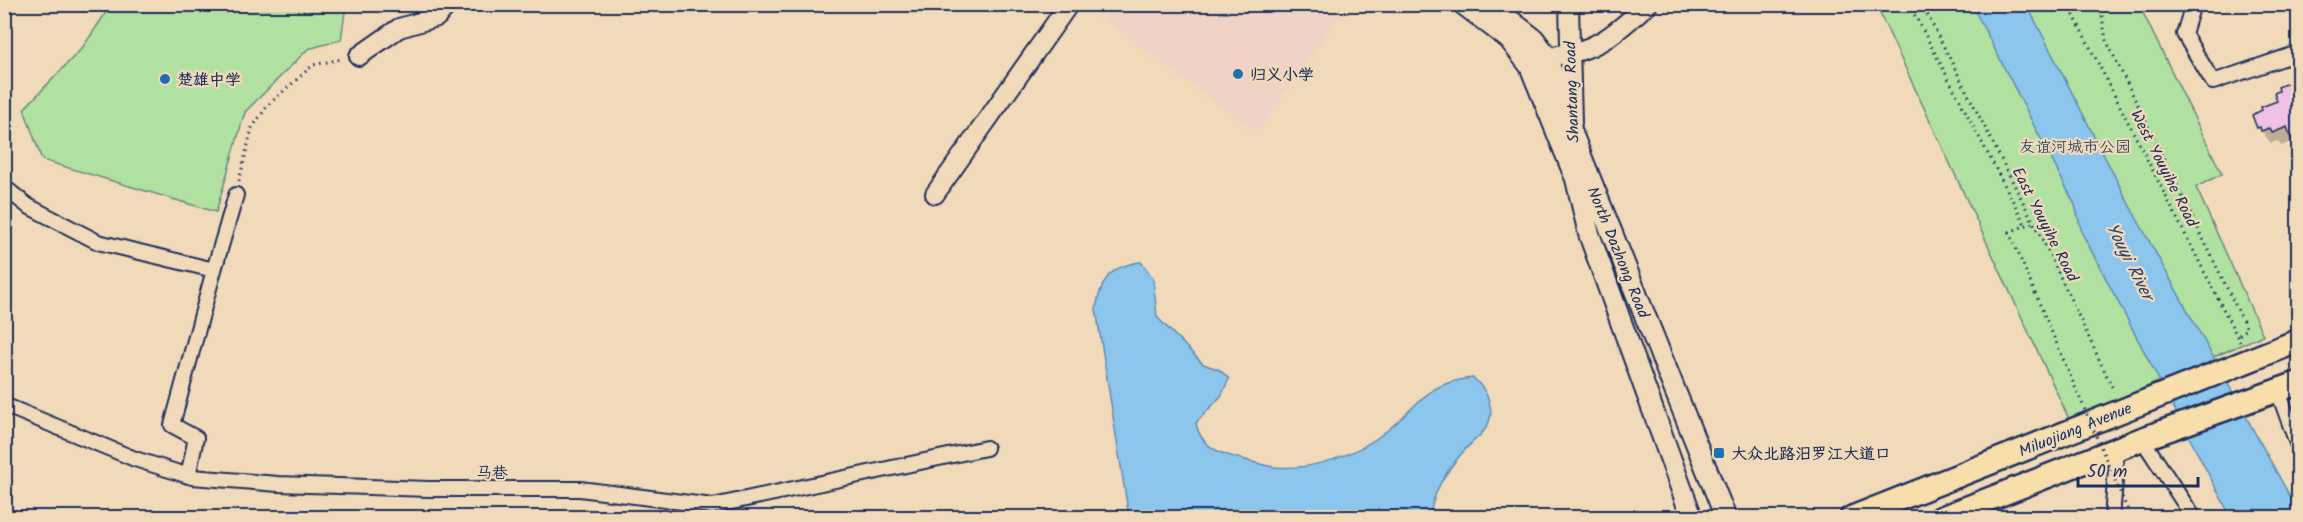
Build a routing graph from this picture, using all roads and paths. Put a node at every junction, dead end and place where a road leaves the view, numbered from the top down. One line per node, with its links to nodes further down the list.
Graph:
1 (448, 4): 16 (street)
2 (1069, 4): 19 (street)
3 (1463, 4): 13 (main road, North Dazhong Road)
4 (1489, 4): 15 (main road, North Dazhong Road)
5 (1557, 4): 15 (street, Shantang Road)
6 (1569, 4): 15 (street, Shantang Road)
7 (1648, 4): 15 (street)
8 (1909, 4): 22 (path)
9 (1922, 4): 21 (path, East Youyihe Road)
10 (2068, 4): 24 (path, West Youyihe Road)
11 (2100, 4): 24 (path)
12 (2193, 4): 14 (street)
13 (1509, 39): 15 (street); 17 (main road, North Dazhong Road)
14 (2298, 53)
15 (1558, 54): 17 (street, Shantang Road); 17 (main road, North Dazhong Road)
16 (359, 56): 20 (path)
17 (1568, 141): 35 (main road, North Dazhong Road); 36 (main road, North Dazhong Road)
18 (4, 187): 23 (street)
19 (935, 194)
20 (236, 195): 23 (street)
21 (2032, 223): 22 (path); 28 (path, East Youyihe Road)
22 (2026, 226): 40 (path, bridge)
23 (214, 270): 34 (street)
24 (2237, 336): 26 (path, West Youyihe Road)
25 (2298, 341): 26 (main road, Miluojiang Avenue)
26 (2242, 352): 28 (main road, Miluojiang Avenue)
27 (2278, 391): 30 (main road, Miluojiang Avenue); 31 (street)
28 (2121, 400): 37 (main road, Miluojiang Avenue)
29 (4, 405): 34 (street, 马巷)
30 (2142, 439): 33 (main road, Miluojiang Avenue); 41 (street)
31 (2298, 446)
32 (986, 448): 34 (street, 马巷)
33 (2114, 450): 38 (main road, Miluojiang Avenue); 39 (street)
34 (188, 476)
35 (1692, 518)
36 (1726, 518)
37 (1851, 518)
38 (1941, 518)
39 (2112, 518)
40 (2131, 518)
41 (2194, 518)

